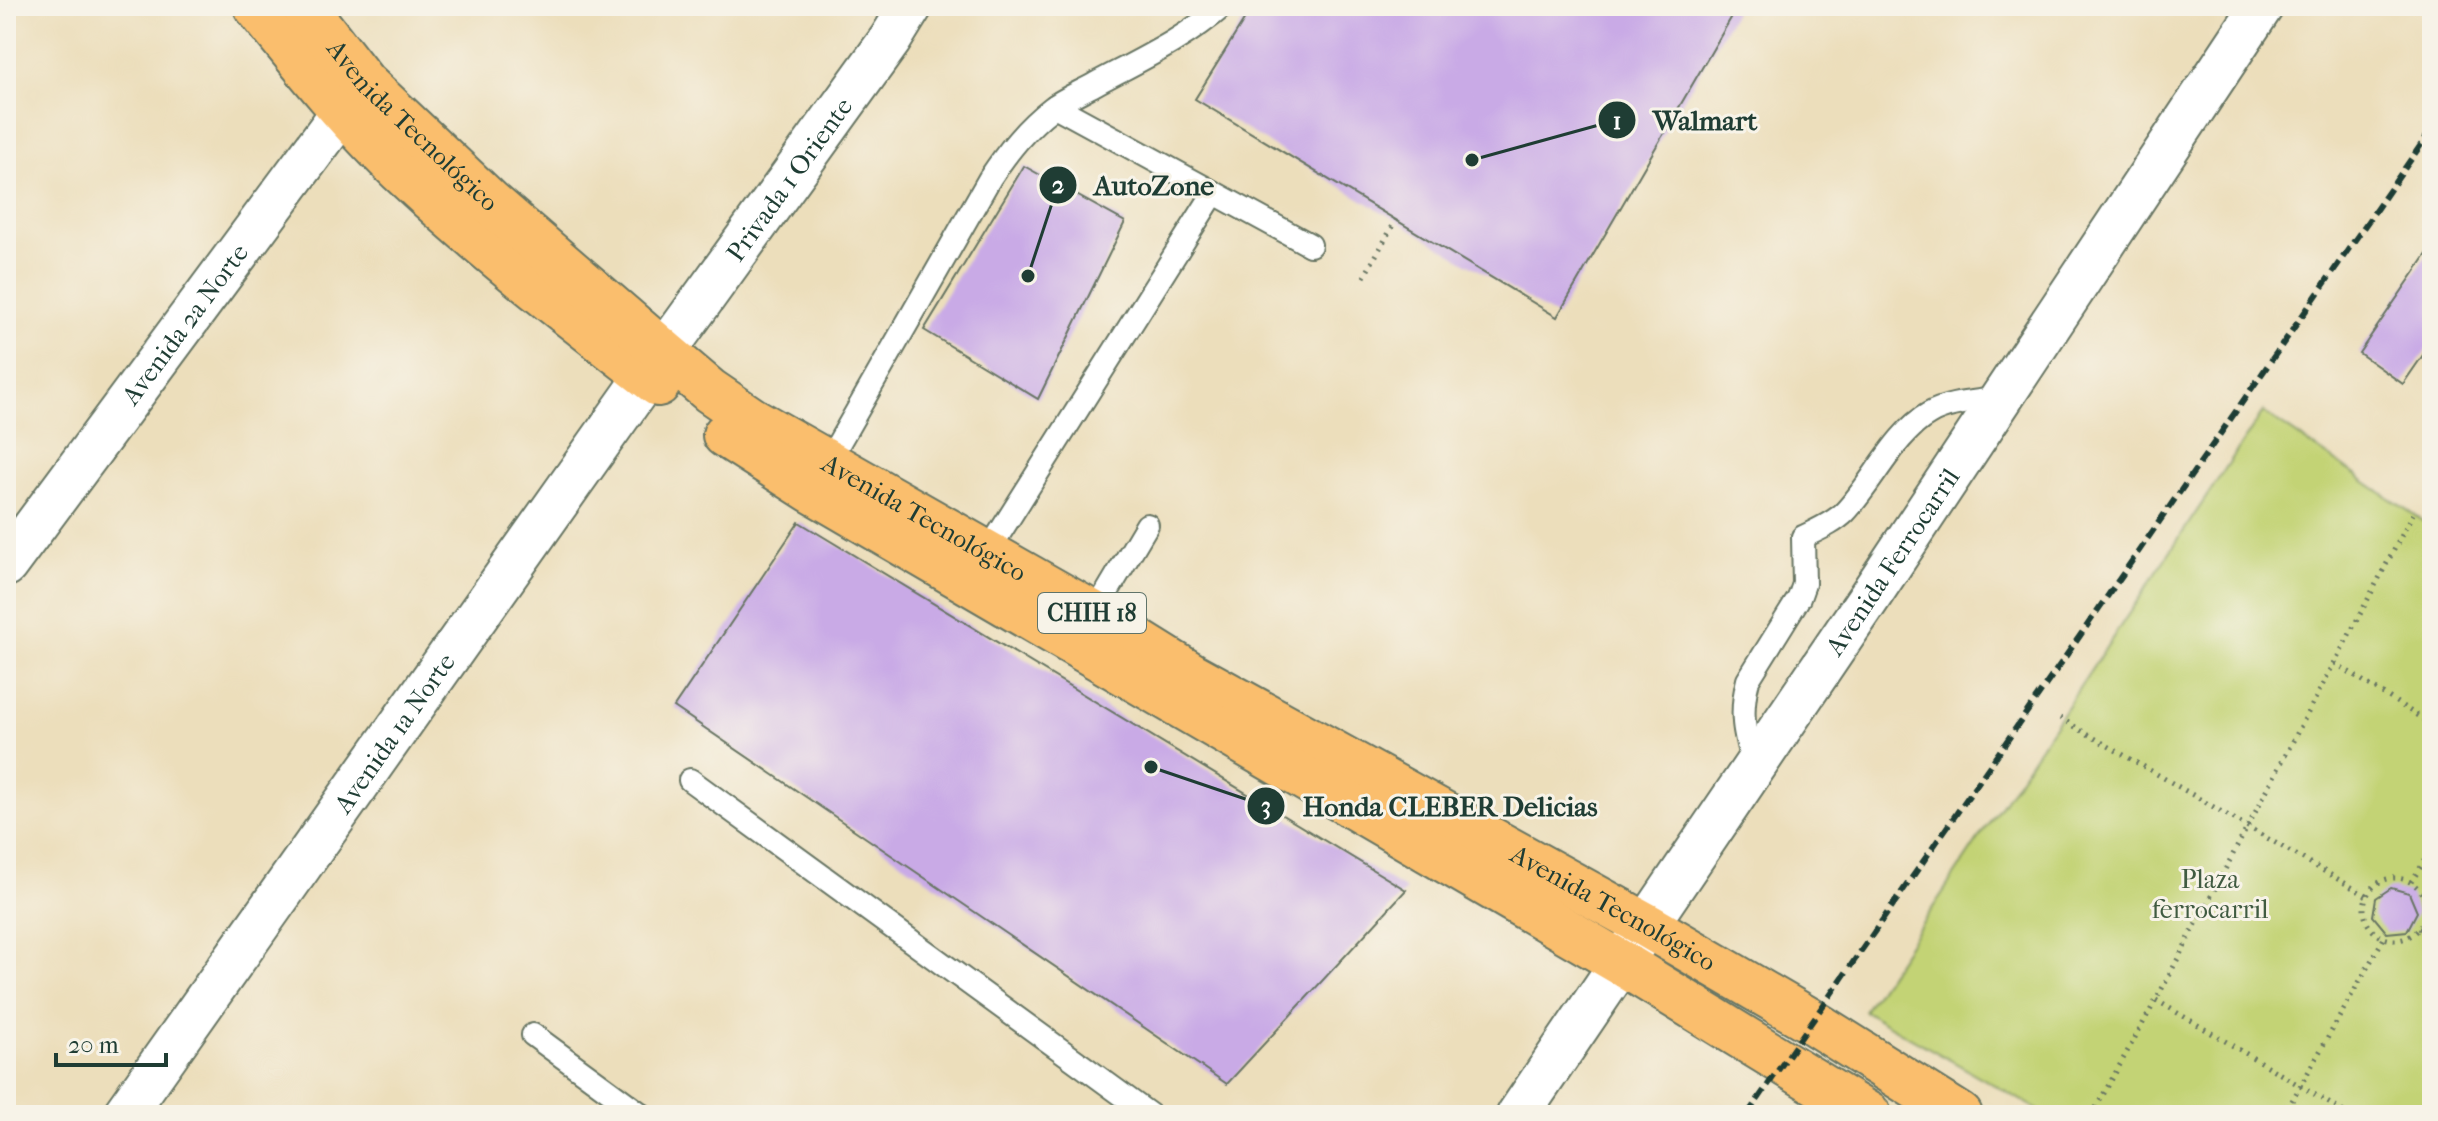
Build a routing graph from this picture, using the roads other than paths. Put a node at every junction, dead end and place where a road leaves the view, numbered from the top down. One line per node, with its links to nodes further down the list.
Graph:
1 (256, 6): 6 (main road, Avenida Tecnológico / CHIH 18)
2 (304, 6): 6 (main road, Avenida Tecnológico / CHIH 18)
3 (911, 6): 10 (street, Privada 1 Oriente)
4 (1223, 6): 7 (lane)
5 (2262, 6): 11 (street, Avenida Ferrocarril)
6 (354, 97): 10 (main road, Avenida Tecnológico / CHIH 18); 15 (street, Avenida 2a Norte)
7 (1055, 106): 8 (lane); 12 (lane)
8 (1214, 193): 9 (lane); 14 (lane)
9 (1310, 245)
10 (656, 365): 12 (main road, Avenida Tecnológico / CHIH 18); 22 (street, Avenida 1a Norte)
11 (2002, 398): 17 (street, Avenida Ferrocarril); 17 (lane)
12 (819, 476): 14 (main road, Avenida Tecnológico / CHIH 18); 20 (main road, Avenida Tecnológico / CHIH 18)
13 (1147, 525): 16 (lane)
14 (987, 553): 16 (main road, Avenida Tecnológico / CHIH 18)
15 (6, 565)
16 (1094, 614): 19 (main road, Avenida Tecnológico / CHIH 18)
17 (1754, 769): 19 (street, Avenida Ferrocarril)
18 (690, 780): 24 (lane)
19 (1648, 926): 20 (street, Avenida Ferrocarril); 27 (main road, Avenida Tecnológico / CHIH 18)
20 (1623, 964): 25 (street, Avenida Ferrocarril); 26 (main road, Avenida Tecnológico / CHIH 18)
21 (533, 1035): 23 (lane)
22 (124, 1115)
23 (642, 1115)
24 (1150, 1115)
25 (1518, 1115)
26 (1869, 1115)
27 (1960, 1115)

